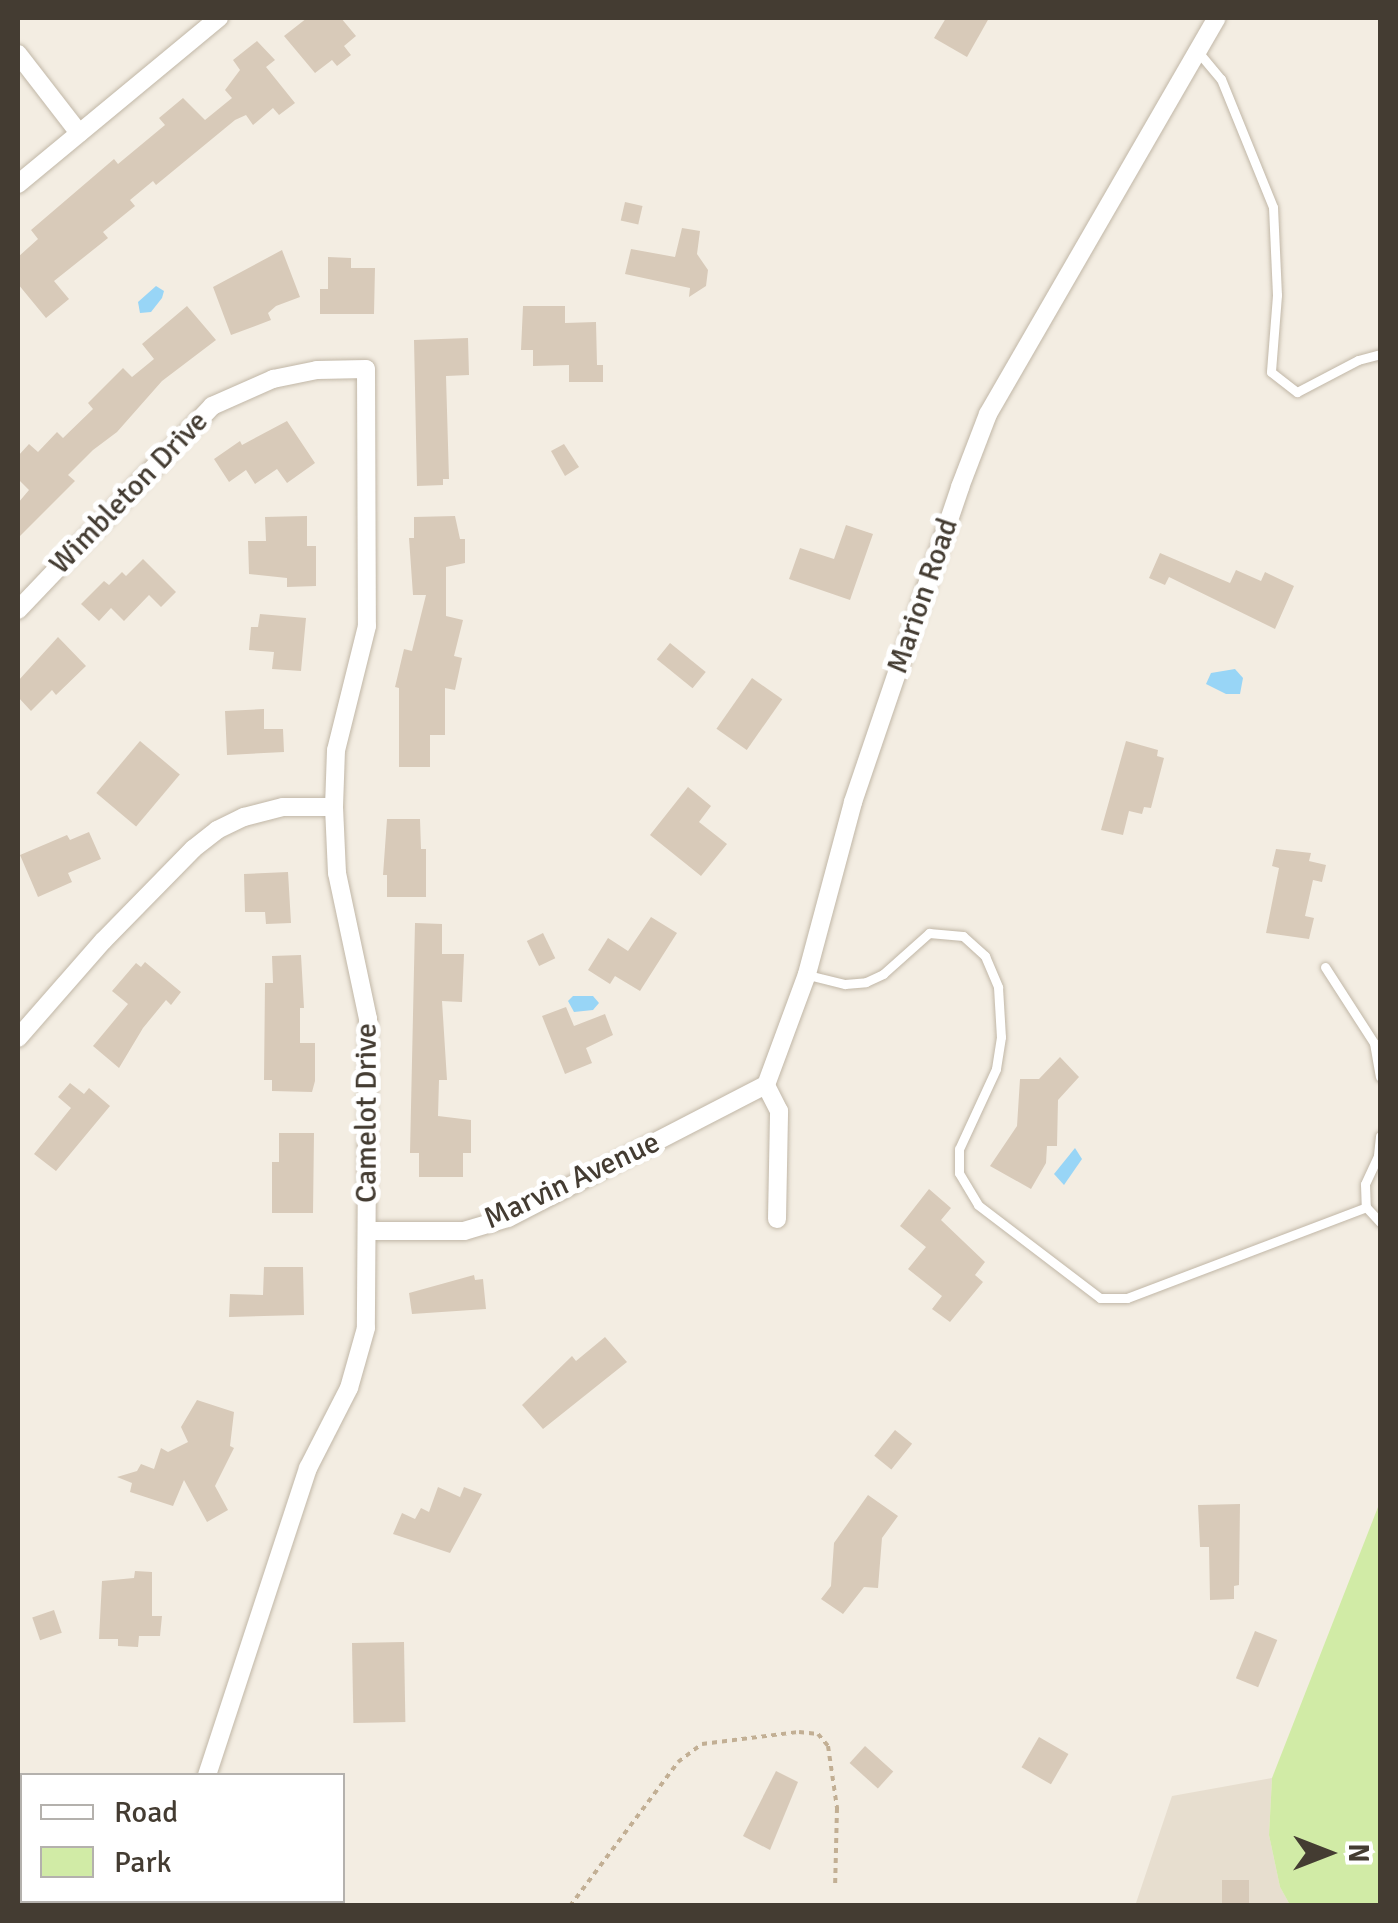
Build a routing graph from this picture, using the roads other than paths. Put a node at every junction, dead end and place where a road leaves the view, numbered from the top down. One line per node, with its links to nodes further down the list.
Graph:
1 (219, 18): 5 (street)
2 (1217, 18): 3 (street, Marion Road)
3 (1197, 50): 7 (lane); 12 (street, Marion Road)
4 (18, 54): 5 (street)
5 (79, 133): 6 (street)
6 (18, 184)
7 (1380, 354)
8 (366, 368): 9 (street, Wimbleton Drive); 10 (street, Camelot Drive)
9 (18, 610)
10 (334, 808): 13 (street); 20 (street, Camelot Drive)
11 (1325, 967): 14 (lane)
12 (807, 974): 15 (street, Marion Road); 17 (lane)
13 (18, 1038)
14 (1380, 1076)
15 (766, 1085): 18 (street); 20 (street, Marvin Avenue)
16 (1380, 1136): 17 (lane)
17 (1366, 1207): 19 (lane)
18 (777, 1219)
19 (1380, 1222)
20 (368, 1231): 21 (street, Camelot Drive)
21 (208, 1773)

